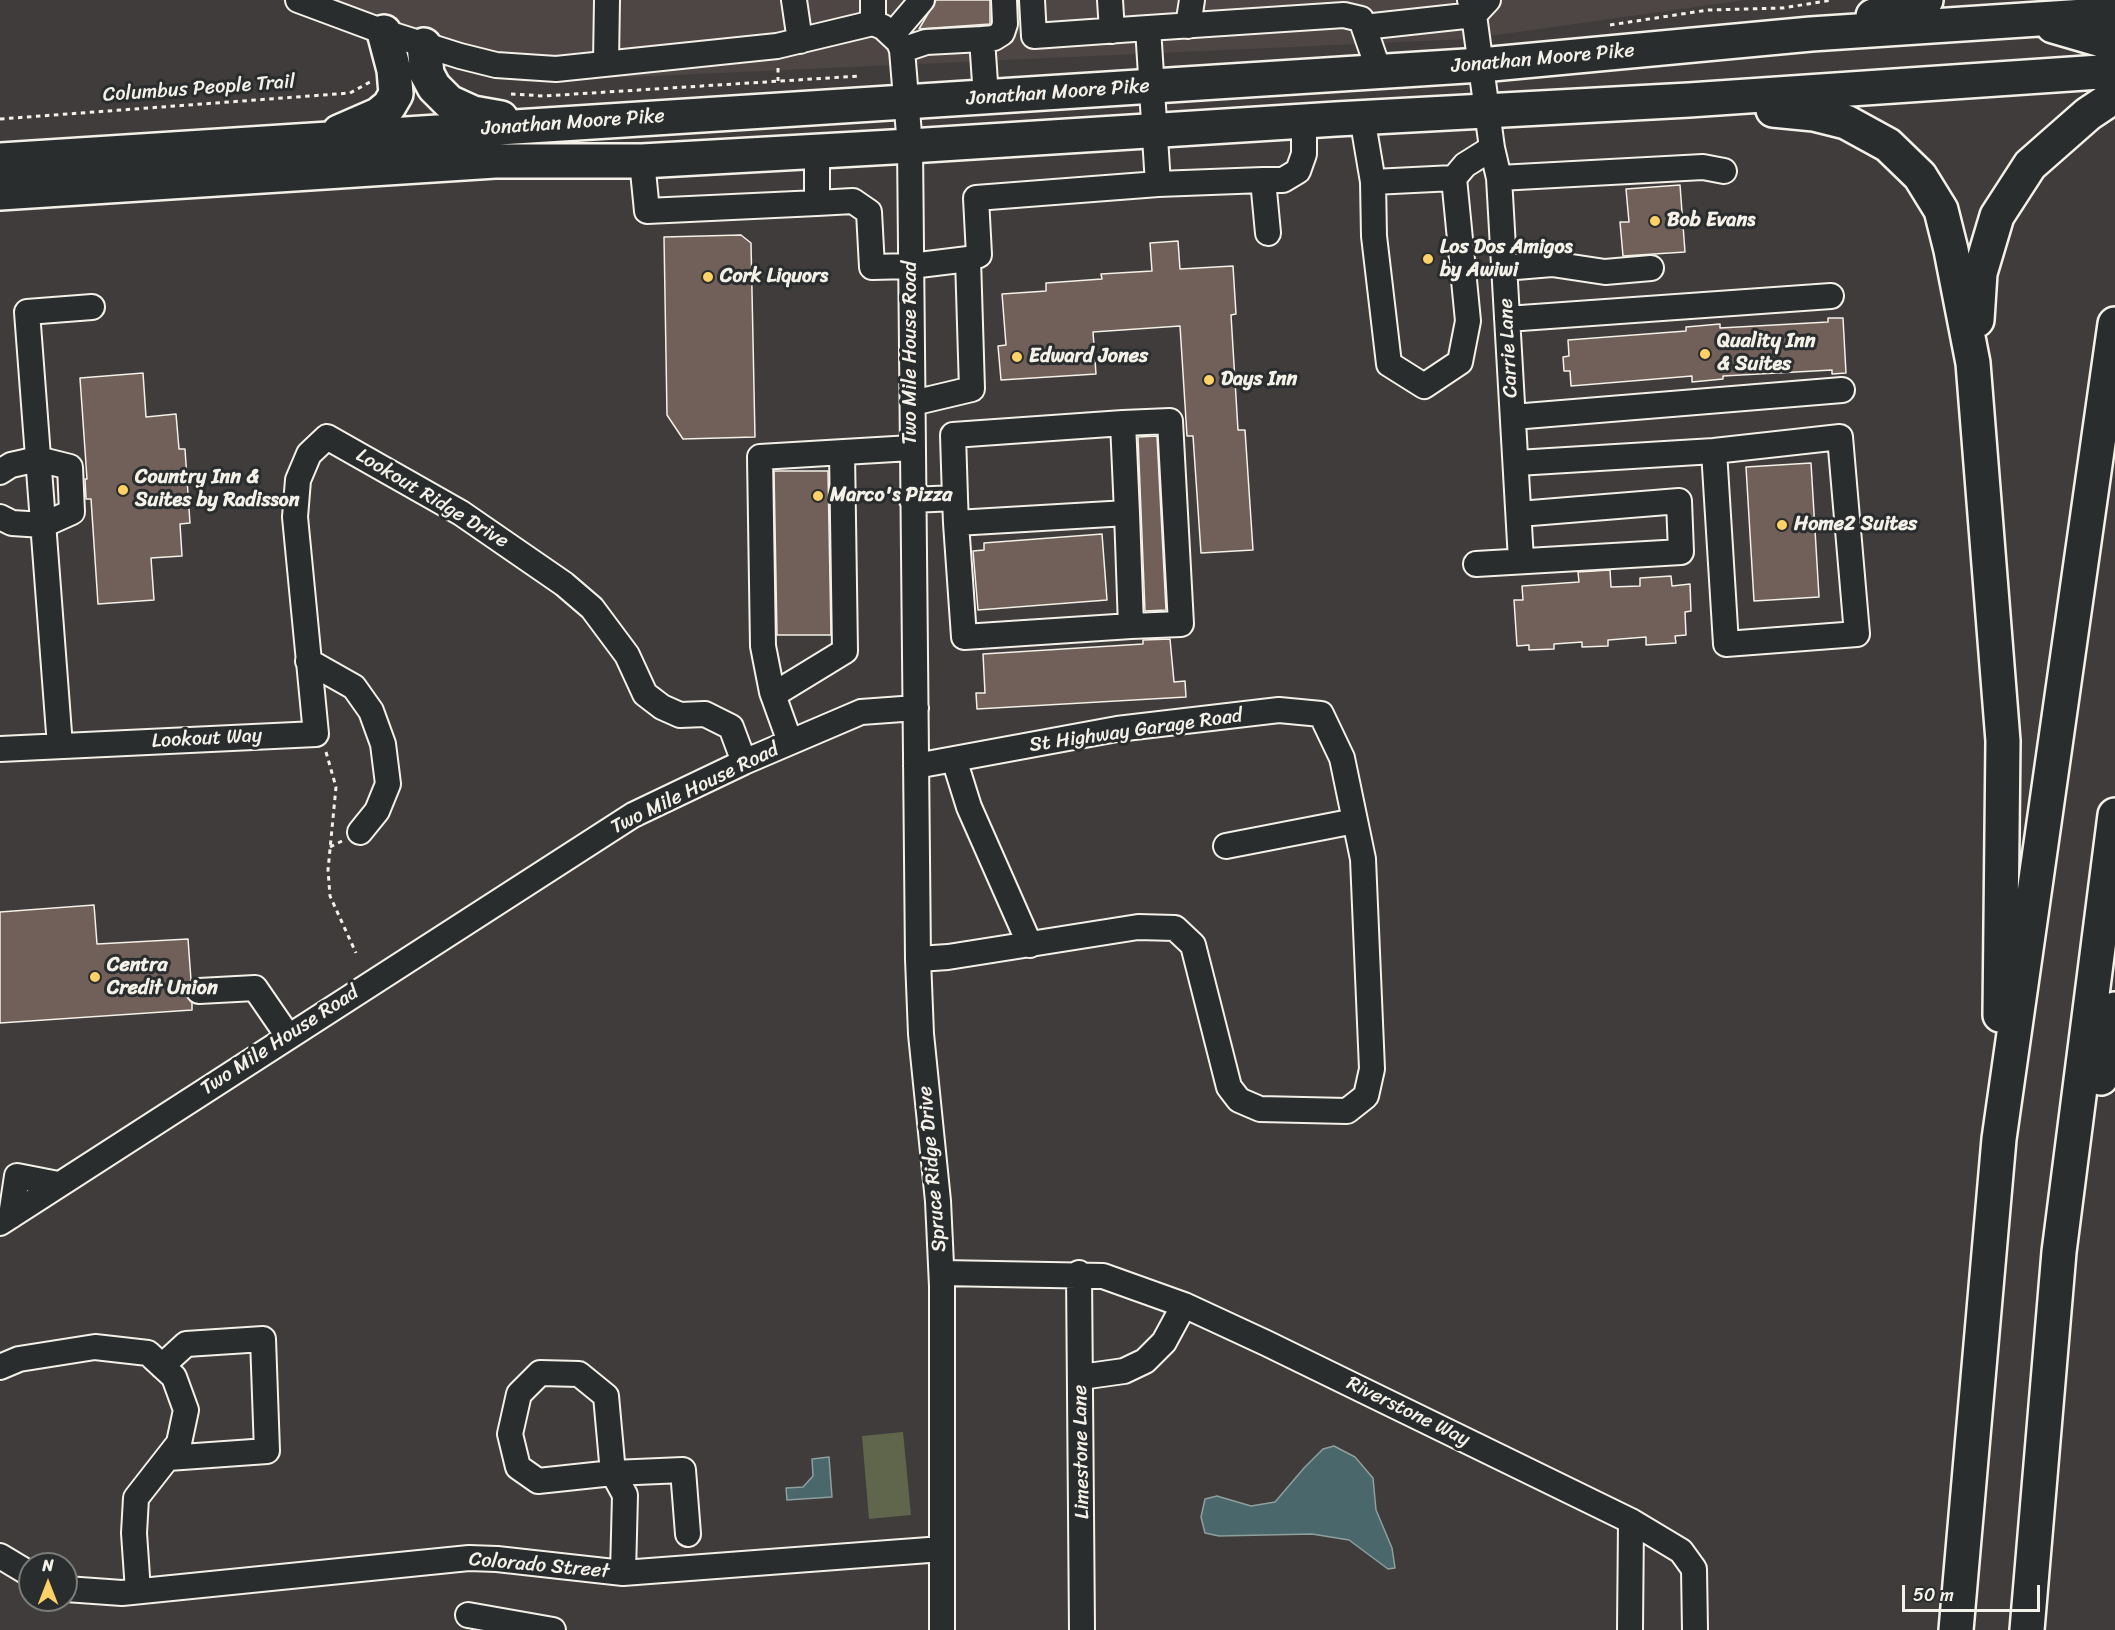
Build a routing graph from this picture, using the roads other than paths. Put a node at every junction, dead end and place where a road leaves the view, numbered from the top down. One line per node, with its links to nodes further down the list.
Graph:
1 (298, 0): 11 (street)
2 (607, 0): 27 (street)
3 (794, 0): 23 (street)
4 (922, 0): 17 (street); 24 (street)
5 (1004, 0): 22 (street)
6 (1032, 0): 19 (street)
7 (1110, 0): 19 (street)
8 (1192, 0): 16 (street)
9 (1926, 0): 21 (highway)
10 (1477, 5): 14 (street); 28 (street, Carrie Lane)
11 (348, 9): 20 (street)
12 (1268, 10): 14 (street); 16 (street)
13 (2115, 14): 15 (highway, Jonathan Moore Pike)
14 (1362, 15): 29 (street)
15 (2027, 18): 21 (highway, Jonathan Moore Pike); 25 (highway)
16 (1188, 26): 18 (street)
17 (885, 27): 23 (street); 24 (street); 36 (street, Two Mile House Road)
18 (1148, 28): 19 (street); 32 (street)
19 (1112, 31)
20 (384, 32): 26 (street); 42 (highway)
21 (1811, 34): 28 (highway, Jonathan Moore Pike)
22 (982, 39): 24 (street); 34 (street)
23 (800, 41): 27 (street)
24 (926, 42)
25 (2115, 44): 31 (highway)
26 (424, 45): 27 (street); 40 (highway)
27 (606, 62)
28 (1481, 65): 29 (highway, Jonathan Moore Pike); 37 (street, Carrie Lane)
29 (1378, 71): 32 (highway, Jonathan Moore Pike)
30 (2115, 71): 31 (highway, Jonathan Moore Pike)
31 (2032, 76): 35 (highway, Jonathan Moore Pike)
32 (1151, 87): 34 (highway, Jonathan Moore Pike); 41 (street)
33 (2115, 96): 65 (highway)
34 (986, 97): 36 (highway, Jonathan Moore Pike)
35 (1689, 100): 37 (highway, Jonathan Moore Pike); 65 (highway)
36 (906, 102): 40 (highway, Jonathan Moore Pike); 43 (street, Two Mile House Road)
37 (1487, 110): 38 (highway, Jonathan Moore Pike); 44 (street, Carrie Lane)
38 (1362, 117): 39 (highway, Jonathan Moore Pike); 52 (street)
39 (1304, 121): 41 (highway, Jonathan Moore Pike); 51 (street)
40 (539, 124): 42 (highway, Jonathan Moore Pike)
41 (1154, 130): 43 (highway, Jonathan Moore Pike); 53 (street)
42 (319, 141): 46 (highway, Jonathan Moore Pike)
43 (910, 146): 45 (highway, Jonathan Moore Pike); 58 (street, Two Mile House Road)
44 (1492, 148): 49 (street); 50 (street, Carrie Lane)
45 (817, 151): 47 (highway, Jonathan Moore Pike); 55 (street)
46 (0, 160)
47 (642, 161): 54 (highway, Jonathan Moore Pike); 55 (street)
48 (1724, 171): 50 (street)
49 (1454, 178): 52 (street); 52 (street)
50 (1499, 178): 59 (street, Carrie Lane)
51 (1263, 180): 53 (street); 56 (street)
52 (1372, 182)
53 (1158, 184): 57 (street)
54 (0, 194)
55 (817, 203): 58 (street)
56 (1268, 233)
57 (968, 259): 58 (street); 67 (street)
58 (911, 266): 67 (street, Two Mile House Road)
59 (1504, 268): 60 (street); 63 (street, Carrie Lane)
60 (1651, 268)
61 (1831, 296): 63 (street)
62 (92, 307): 73 (street)
63 (1507, 319): 68 (street, Carrie Lane)
64 (2115, 324): 105 (highway)
65 (1973, 363): 105 (highway)
66 (1842, 390): 68 (street)
67 (913, 403): 70 (street, Two Mile House Road)
68 (1513, 417): 74 (street, Carrie Lane)
69 (1123, 423): 76 (street); 78 (street); 85 (street)
70 (911, 448): 72 (street); 77 (street, Two Mile House Road)
71 (1714, 451): 71 (street); 74 (street)
72 (842, 453): 87 (street); 87 (street)
73 (38, 459): 75 (street); 82 (street)
74 (1516, 463): 79 (street, Carrie Lane)
75 (0, 472)
76 (955, 498): 77 (street); 81 (street)
77 (912, 500): 88 (street, Two Mile House Road)
78 (1127, 513): 81 (street); 85 (street)
79 (1519, 514): 83 (street, Carrie Lane); 83 (street)
80 (0, 517): 82 (street)
81 (956, 523): 85 (street)
82 (43, 525): 91 (street)
83 (1521, 560): 84 (street)
84 (1476, 564)
85 (1131, 626)
86 (308, 661): 89 (street, Lookout Ridge Drive); 94 (street, Lookout Ridge Drive); 98 (street)
87 (773, 695): 90 (street)
88 (916, 708): 90 (street, Two Mile House Road); 95 (street, Spruce Ridge Drive)
89 (316, 734): 91 (street, Lookout Way)
90 (790, 742): 94 (street, Two Mile House Road)
91 (60, 746): 92 (street, Lookout Way)
92 (0, 749)
93 (954, 759): 95 (street, St Highway Garage Road); 97 (street, St Highway Garage Road); 100 (street)
94 (744, 762): 104 (street, Two Mile House Road)
95 (916, 766): 101 (street, Spruce Ridge Drive)
96 (2115, 815): 107 (highway)
97 (1355, 820): 99 (street); 100 (street)
98 (360, 832)
99 (1226, 846)
100 (1030, 945): 101 (street)
101 (918, 959): 108 (street, Spruce Ridge Drive)
102 (199, 991): 104 (street)
103 (2115, 1010): 107 (highway)
104 (288, 1036): 106 (street, Two Mile House Road)
105 (1999, 1139): 130 (highway)
106 (5, 1219)
107 (2059, 1252): 131 (highway)
108 (942, 1273): 109 (street, Riverstone Way); 118 (street, Spruce Ridge Drive)
109 (1079, 1273): 110 (street, Riverstone Way); 113 (street, Limestone Lane)
110 (1184, 1305): 113 (street); 116 (street, Riverstone Way)
111 (162, 1365): 112 (street); 114 (street); 114 (street)
112 (0, 1367)
113 (1081, 1377): 127 (street, Limestone Lane)
114 (168, 1458): 123 (street)
115 (613, 1473): 115 (street); 117 (street); 121 (street)
116 (1631, 1521): 128 (street); 129 (street, Riverstone Way)
117 (688, 1534)
118 (942, 1549): 121 (street, Colorado Street); 126 (street, Spruce Ridge Drive)
119 (0, 1556): 120 (street)
120 (18, 1567)
121 (623, 1573): 123 (street, Colorado Street)
122 (78, 1589): 123 (street, Colorado Street)
123 (138, 1591)
124 (468, 1616): 125 (street)
125 (554, 1630)
126 (942, 1630)
127 (1082, 1630)
128 (1630, 1630)
129 (1695, 1630)
130 (1956, 1630)
131 (2027, 1630)

